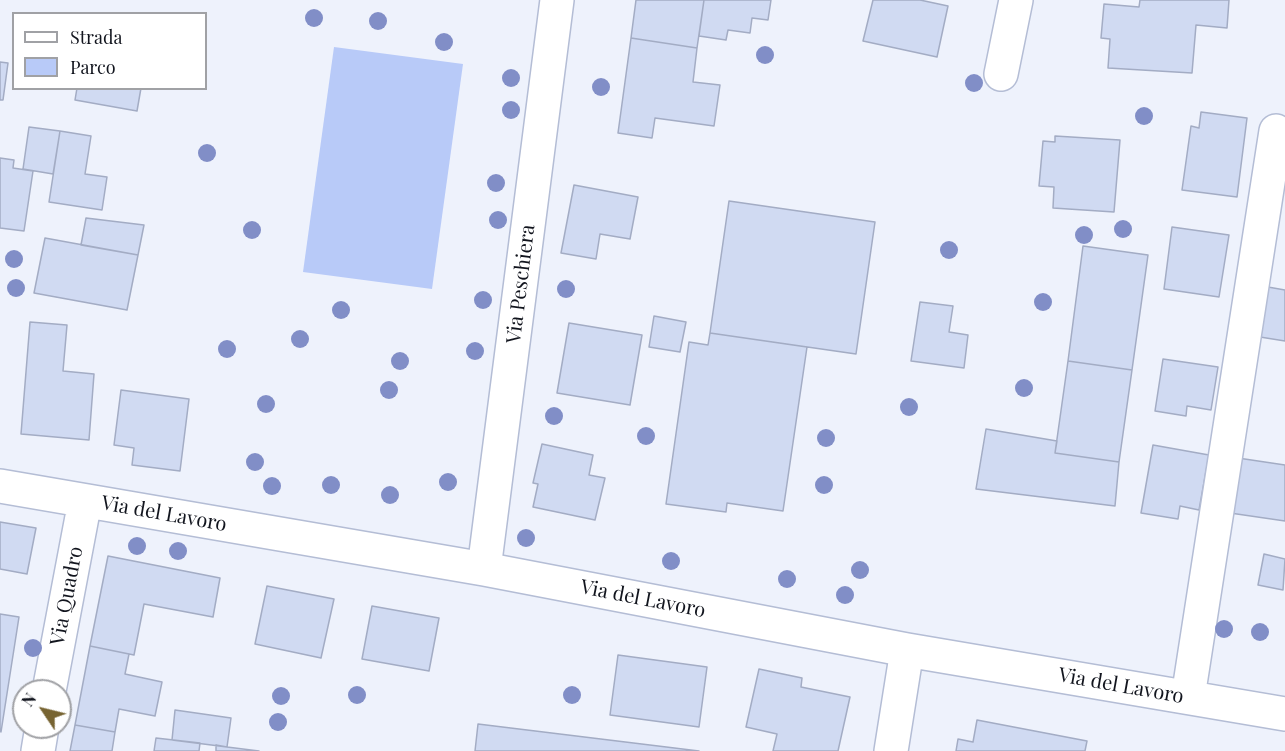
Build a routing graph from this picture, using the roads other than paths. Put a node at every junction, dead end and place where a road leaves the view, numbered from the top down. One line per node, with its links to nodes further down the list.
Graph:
1 (557, 0): 7 (street, Via Peschiera)
2 (1016, 0): 3 (street)
3 (1001, 74)
4 (1276, 131): 10 (street)
5 (0, 486): 6 (street, Via del Lavoro)
6 (85, 501): 7 (street, Via del Lavoro); 9 (street, Via Quadro)
7 (484, 569): 8 (street, Via del Lavoro)
8 (907, 650): 10 (street, Via del Lavoro); 12 (street)
9 (51, 679)
10 (1188, 697): 11 (street, Via del Lavoro)
11 (1285, 714)
12 (891, 751)

